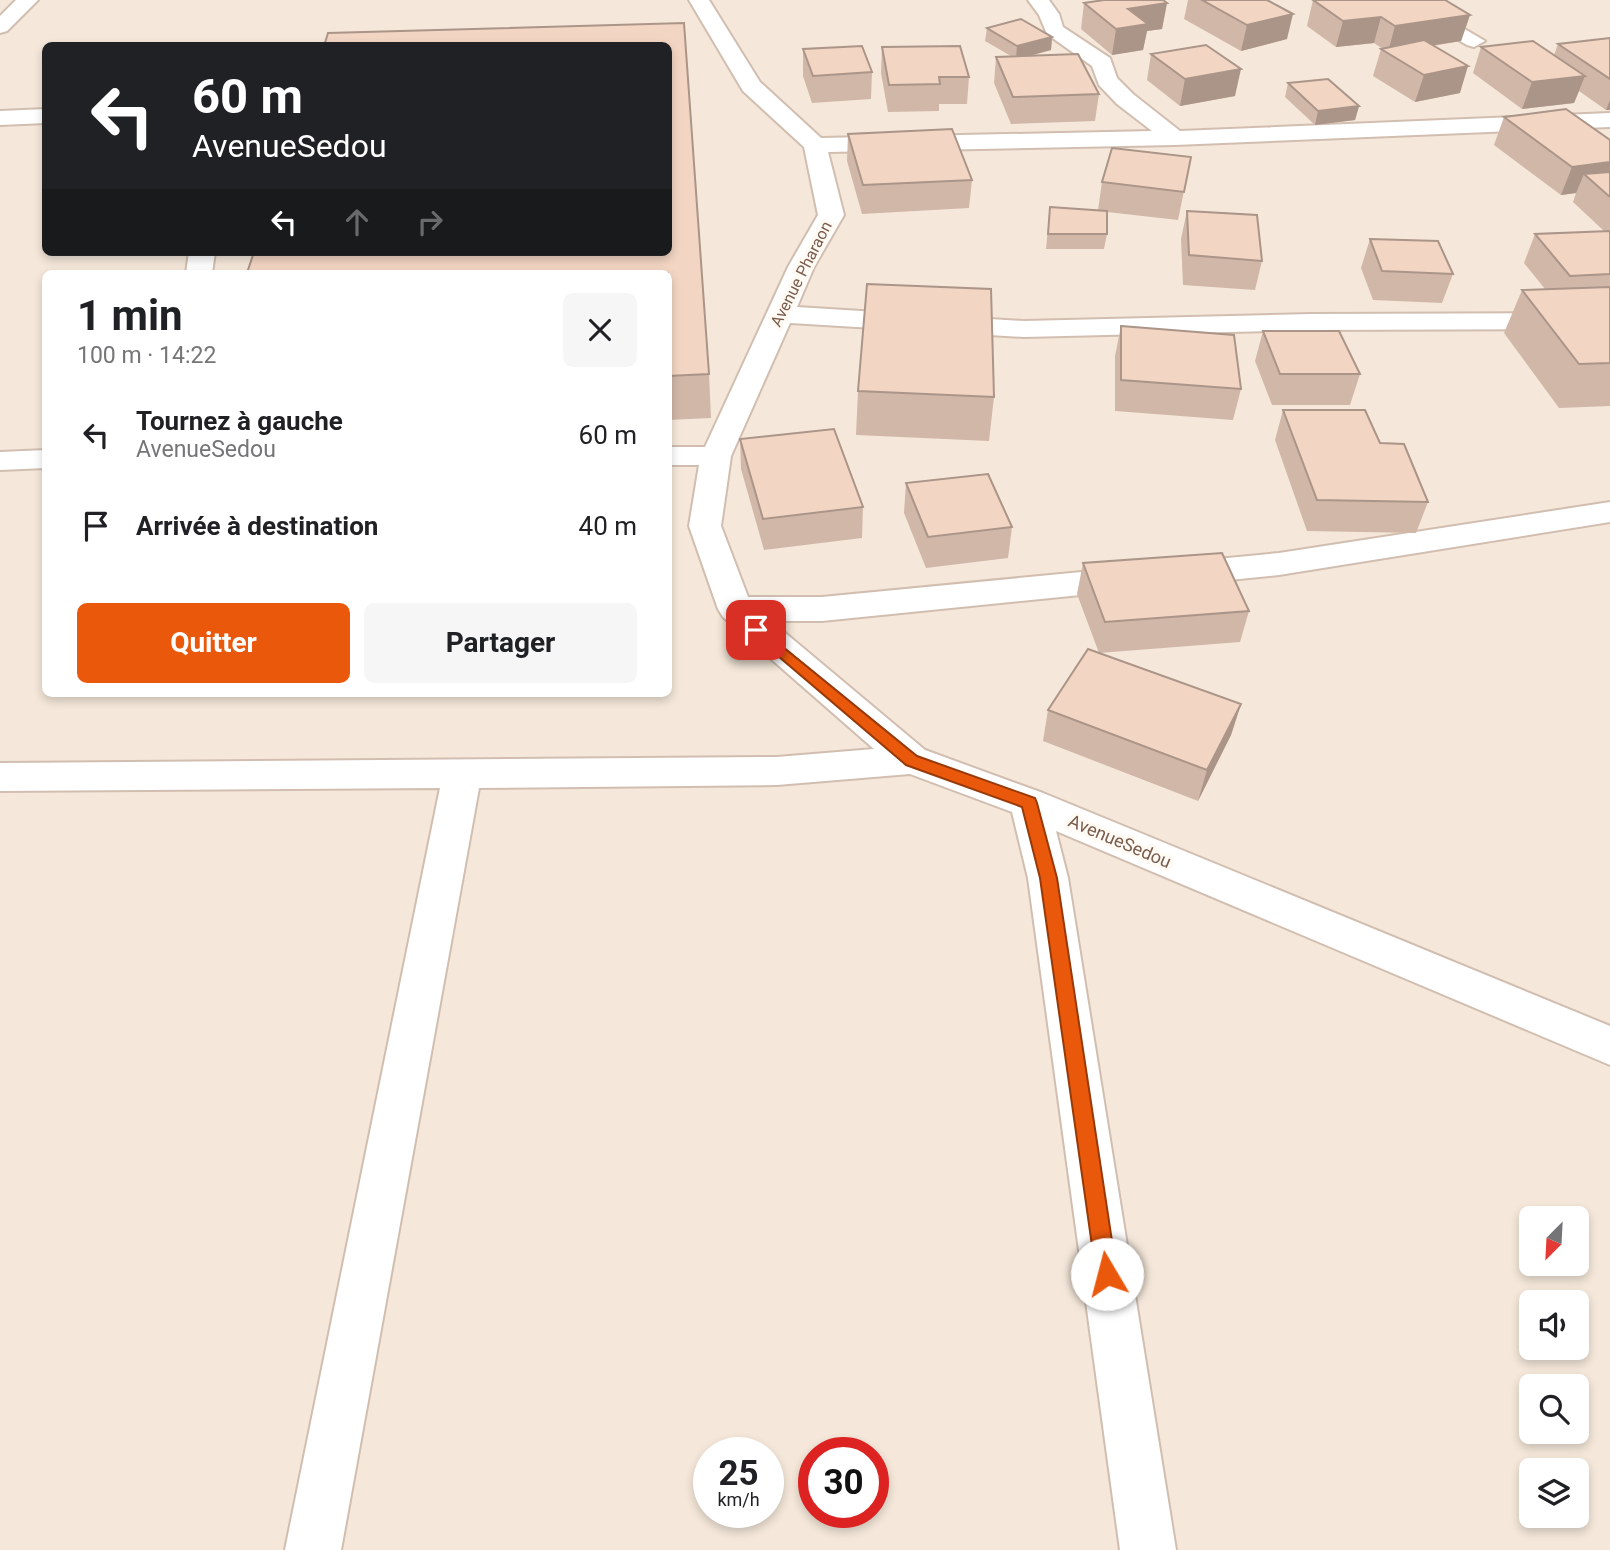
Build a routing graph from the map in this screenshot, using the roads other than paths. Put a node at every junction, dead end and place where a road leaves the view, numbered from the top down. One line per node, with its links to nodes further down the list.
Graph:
1 (28, 0): 5 (street)
2 (699, 0): 11 (street)
3 (1038, 0): 10 (street)
4 (1400, 0): 6 (street)
5 (0, 27)
6 (1474, 41)
7 (42, 116): 8 (street)
8 (0, 118)
9 (1610, 120): 10 (street)
10 (1175, 138): 11 (street)
11 (815, 145): 12 (street, Avenue Pharaon)
12 (780, 314): 13 (street); 15 (street, Avenue Pharaon)
13 (1610, 321)
14 (672, 456): 15 (street)
15 (716, 456): 19 (street, AvenueSedou)
16 (42, 459): 17 (street)
17 (0, 461)
18 (1610, 512): 19 (street)
19 (735, 608): 20 (street, AvenueSedou)
20 (912, 761): 21 (street); 23 (street, AvenueSedou)
21 (462, 773): 22 (street); 25 (street)
22 (0, 776)
23 (1029, 803): 24 (street, AvenueSedou); 26 (street)
24 (1610, 1046)
25 (313, 1550)
26 (1148, 1550)

